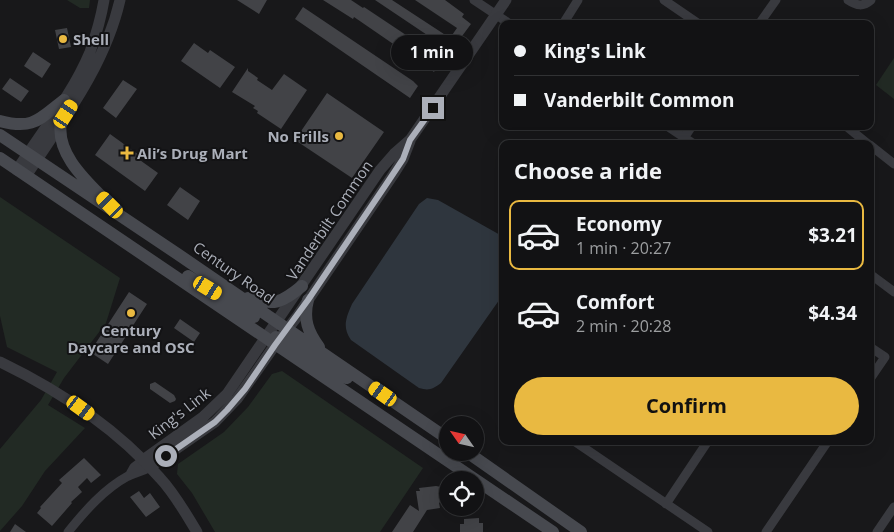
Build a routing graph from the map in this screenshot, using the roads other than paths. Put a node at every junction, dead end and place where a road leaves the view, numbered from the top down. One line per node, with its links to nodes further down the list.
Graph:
1 (104, 0): 15 (street)
2 (120, 0): 17 (street)
3 (474, 0): 10 (street)
4 (506, 0): 10 (street, Vanderbilt Common)
5 (578, 0): 12 (street)
6 (664, 0): 13 (street)
7 (776, 0): 14 (street)
8 (848, 0): 9 (street)
9 (872, 0)
10 (496, 15): 11 (street); 21 (street, Vanderbilt Common)
11 (504, 20)
12 (566, 20)
13 (693, 20)
14 (762, 20)
15 (64, 100): 16 (main road); 25 (street)
16 (0, 121)
17 (61, 122): 25 (street); 29 (main road)
18 (672, 130): 22 (street)
19 (851, 130): 23 (street)
20 (0, 134): 25 (main road, Century Road)
21 (410, 140): 31 (street, Vanderbilt Common); 34 (street, Vanderbilt Common)
22 (682, 140)
23 (864, 140)
24 (874, 148): 27 (street)
25 (32, 156): 28 (street); 29 (main road, Century Road)
26 (0, 158): 28 (main road, Century Road)
27 (894, 164)
28 (21, 173): 35 (main road, Century Road)
29 (122, 216): 33 (main road, Century Road)
30 (874, 277): 32 (street)
31 (302, 286): 33 (main road); 35 (street, Vanderbilt Common)
32 (894, 292)
33 (237, 294): 35 (main road, Century Road)
34 (308, 300): 35 (street, Vanderbilt Common); 37 (main road)
35 (276, 333): 37 (main road, Century Road); 40 (main road); 46 (street, King's Link); 51 (main road, Century Road)
36 (874, 350): 39 (street)
37 (325, 355): 40 (main road, Century Road)
38 (0, 362): 46 (street)
39 (874, 373)
40 (370, 384): 41 (main road, Century Road)
41 (439, 433)
42 (580, 445): 47 (street)
43 (705, 445): 47 (street)
44 (825, 445): 54 (street)
45 (480, 461): 52 (main road)
46 (146, 464): 49 (street); 50 (street)
47 (666, 504): 53 (street)
48 (894, 507): 55 (street)
49 (68, 532)
50 (197, 532)
51 (553, 532)
52 (581, 532)
53 (708, 532)
54 (766, 532)
55 (877, 532)

